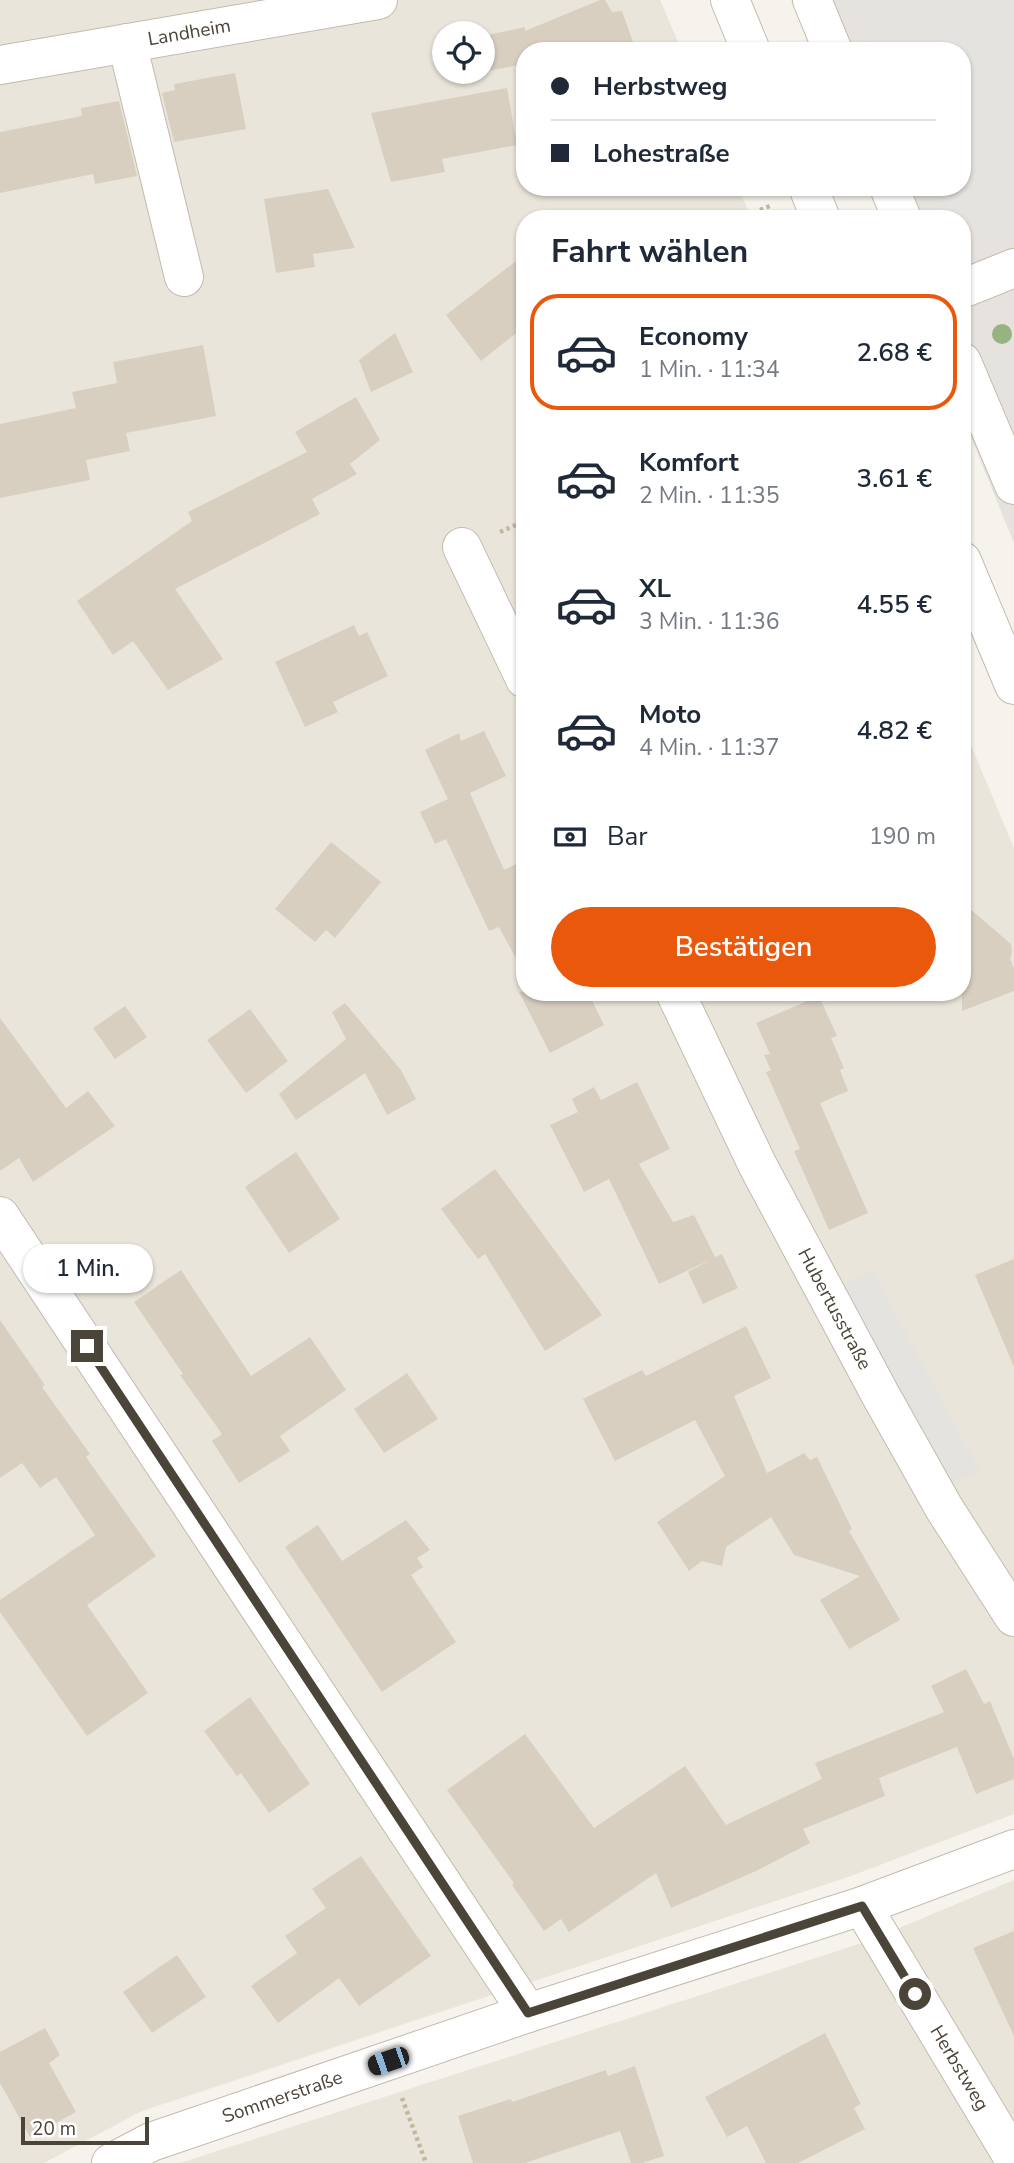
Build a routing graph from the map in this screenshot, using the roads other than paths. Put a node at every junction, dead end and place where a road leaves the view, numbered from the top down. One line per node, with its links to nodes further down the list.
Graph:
1 (378, 0): 6 (street, Landheim)
2 (730, 0): 4 (street)
3 (812, 0): 5 (street)
4 (747, 42)
5 (829, 42)
6 (127, 43): 7 (street, Landheim); 9 (street)
7 (0, 65)
8 (1014, 268): 10 (street)
9 (184, 277)
10 (971, 285)
11 (971, 383): 12 (street)
12 (1014, 485)
13 (462, 547): 15 (street)
14 (971, 582): 16 (street)
15 (516, 660)
16 (1014, 685)
17 (679, 1001): 19 (street, Hubertusstraße)
18 (0, 1216): 22 (street)
19 (1014, 1617)
20 (1014, 1849): 21 (street, Sommerstraße)
21 (862, 1906): 22 (street, Sommerstraße); 23 (street, Herbstweg)
22 (528, 2013): 24 (street, Sommerstraße)
23 (1014, 2159)
24 (111, 2163)

